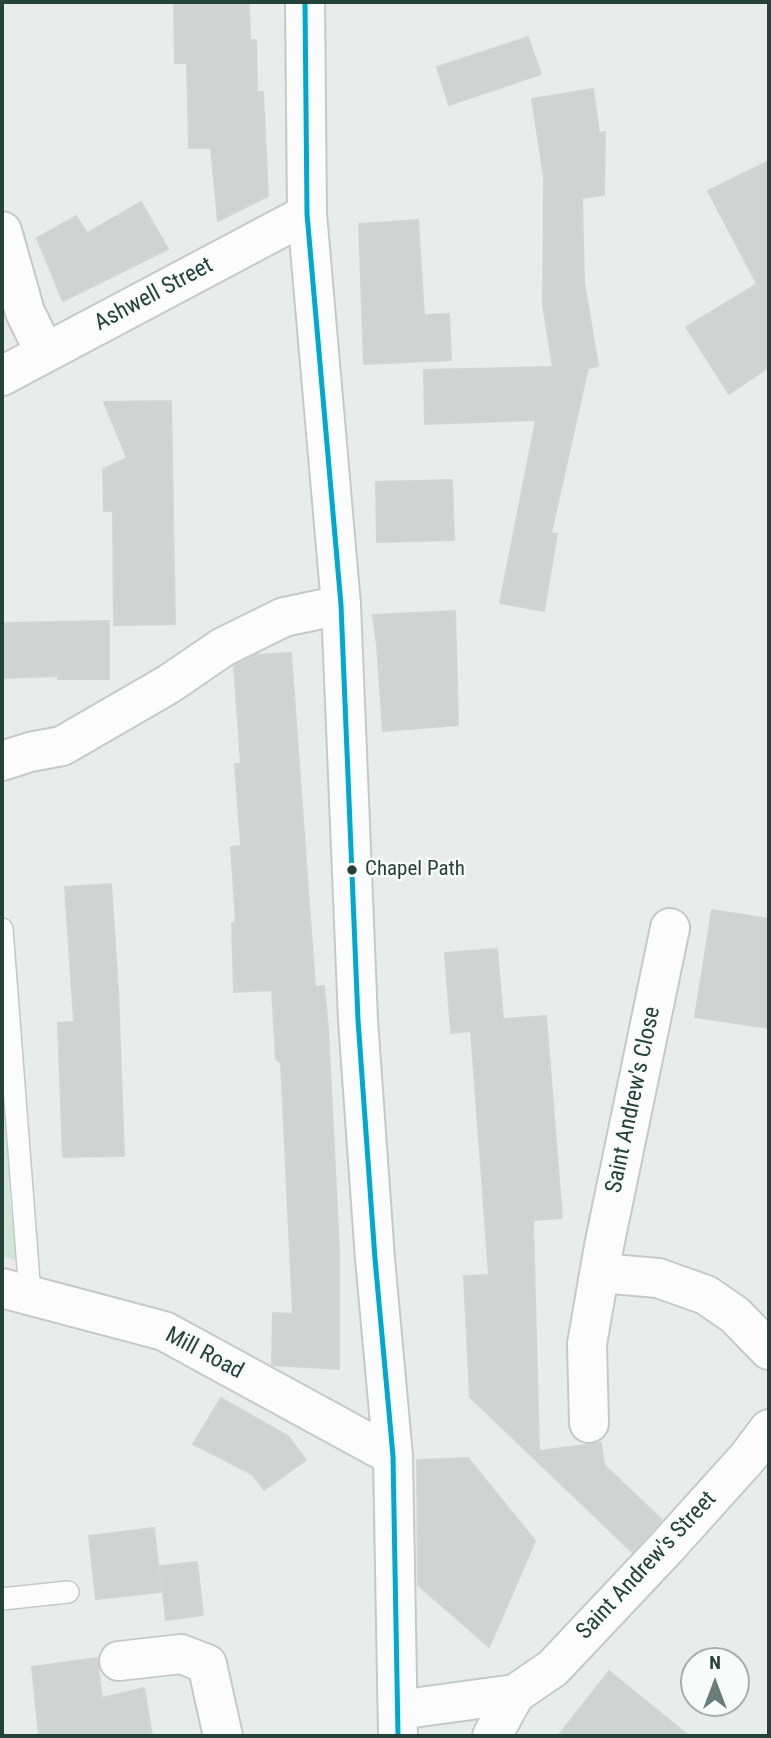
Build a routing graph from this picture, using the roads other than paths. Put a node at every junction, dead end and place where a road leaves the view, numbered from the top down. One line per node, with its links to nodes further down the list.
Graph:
1 (305, 2): 2 (street)
2 (307, 214): 4 (street, Ashwell Street); 6 (street)
3 (2, 231): 4 (street)
4 (45, 353): 5 (street, Ashwell Street)
5 (2, 376)
6 (341, 605): 7 (street); 15 (street)
7 (2, 761)
8 (670, 928): 10 (street, Saint Andrew's Close)
9 (2, 929): 11 (lane)
10 (600, 1273): 12 (street); 13 (street, Saint Andrew's Close)
11 (16, 1291): 15 (street, Mill Road)
12 (769, 1350)
13 (589, 1423)
14 (769, 1429): 19 (street, Saint Andrew's Street)
15 (393, 1456): 20 (street)
16 (68, 1592): 17 (lane)
17 (2, 1599)
18 (119, 1661): 21 (street)
19 (515, 1694): 20 (street, Saint Andrew's Street); 22 (street, Saint Andrew's Street)
20 (398, 1723)
21 (223, 1736)
22 (492, 1736)

